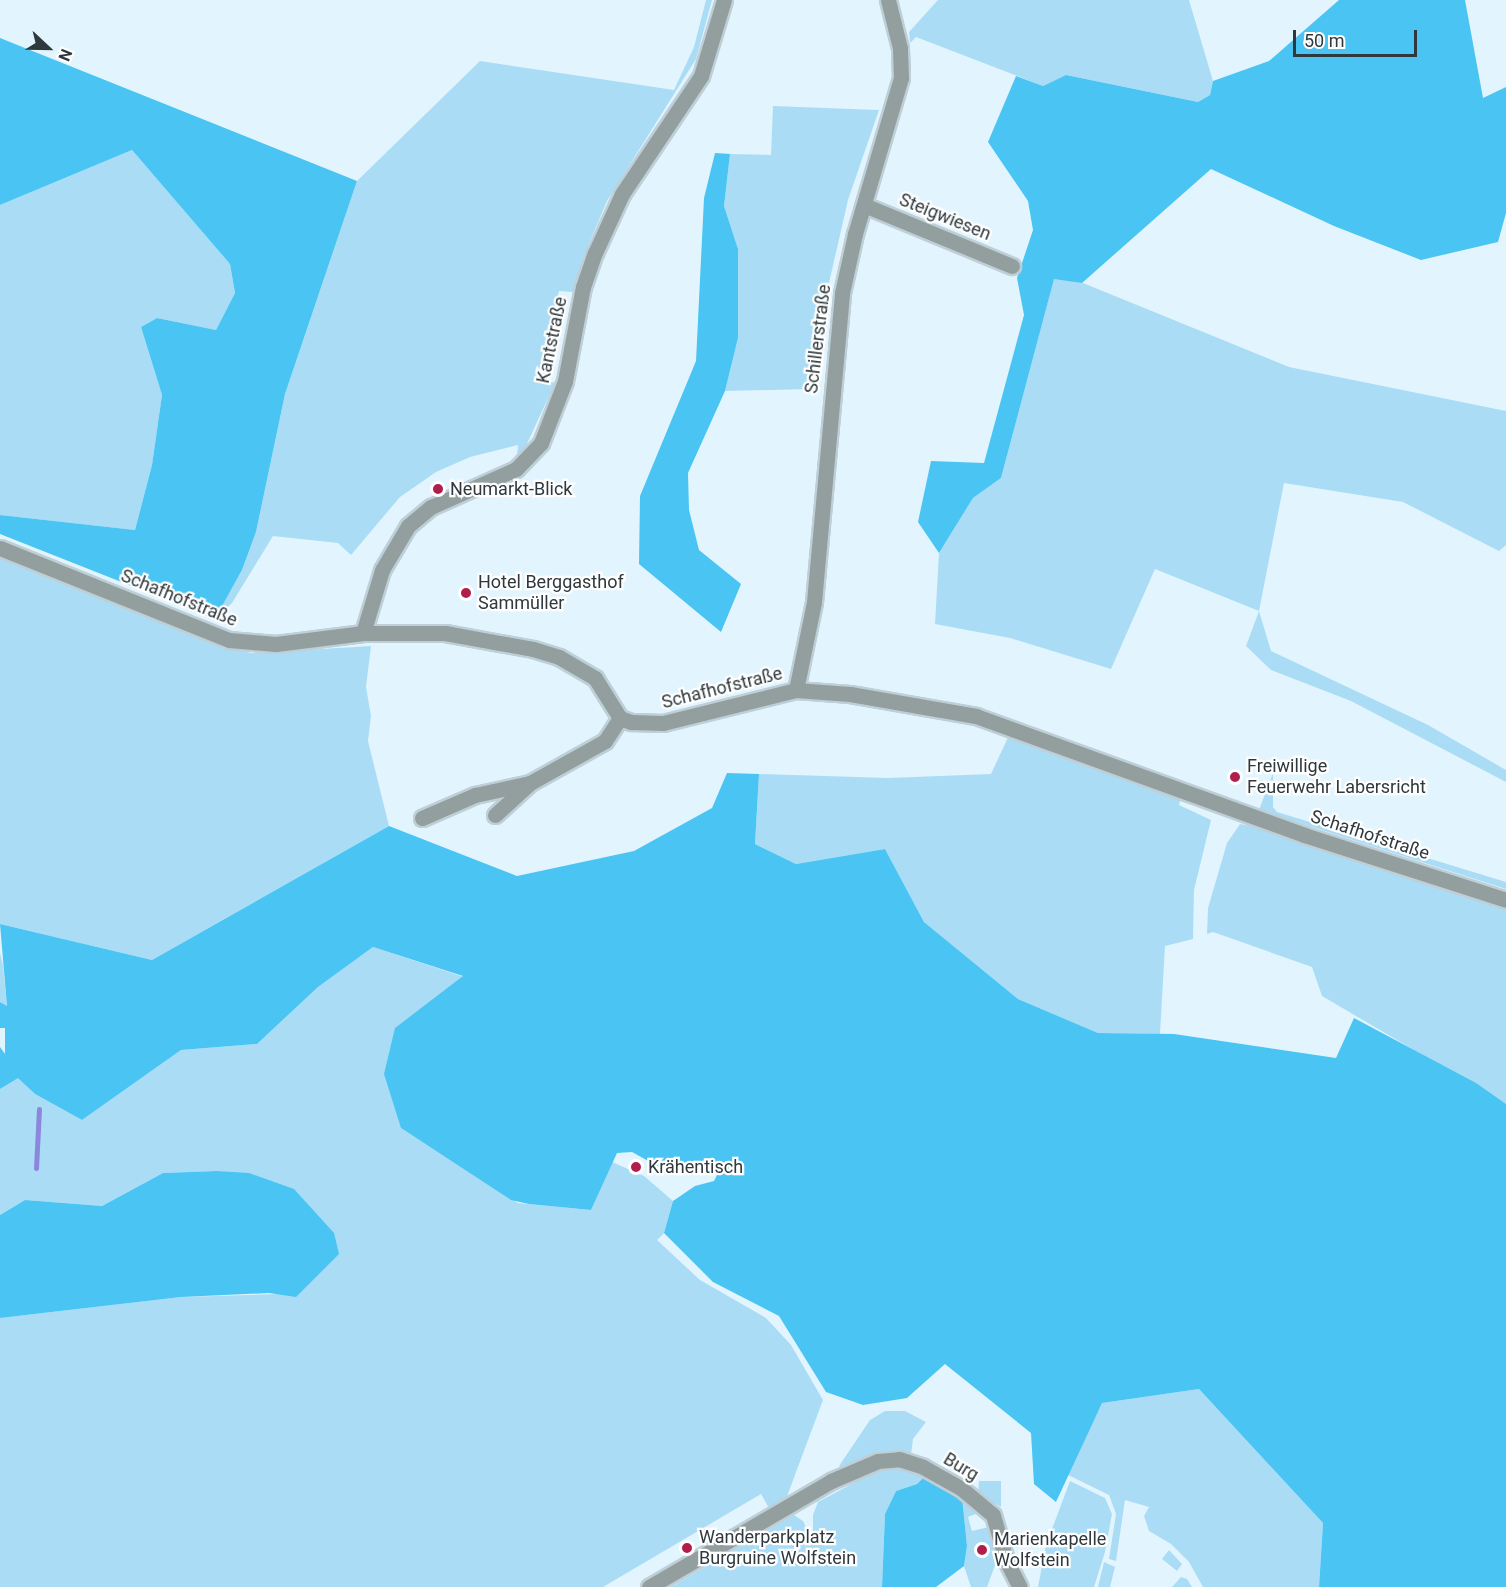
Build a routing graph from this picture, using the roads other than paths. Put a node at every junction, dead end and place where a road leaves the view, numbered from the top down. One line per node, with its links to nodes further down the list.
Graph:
1 (724, 0): 6 (street, Kantstraße)
2 (888, 0): 3 (street, Schillerstraße)
3 (864, 205): 4 (street, Steigwiesen); 7 (street, Schillerstraße)
4 (1012, 266)
5 (0, 548): 6 (street, Schafhofstraße)
6 (363, 633): 8 (street, Schafhofstraße)
7 (796, 690): 8 (street, Schafhofstraße); 12 (street, Schafhofstraße)
8 (621, 718): 9 (street)
9 (530, 783): 10 (street); 11 (street)
10 (495, 815)
11 (422, 818)
12 (1506, 900)
13 (649, 1587): 14 (street, Burg)
14 (1020, 1587)

